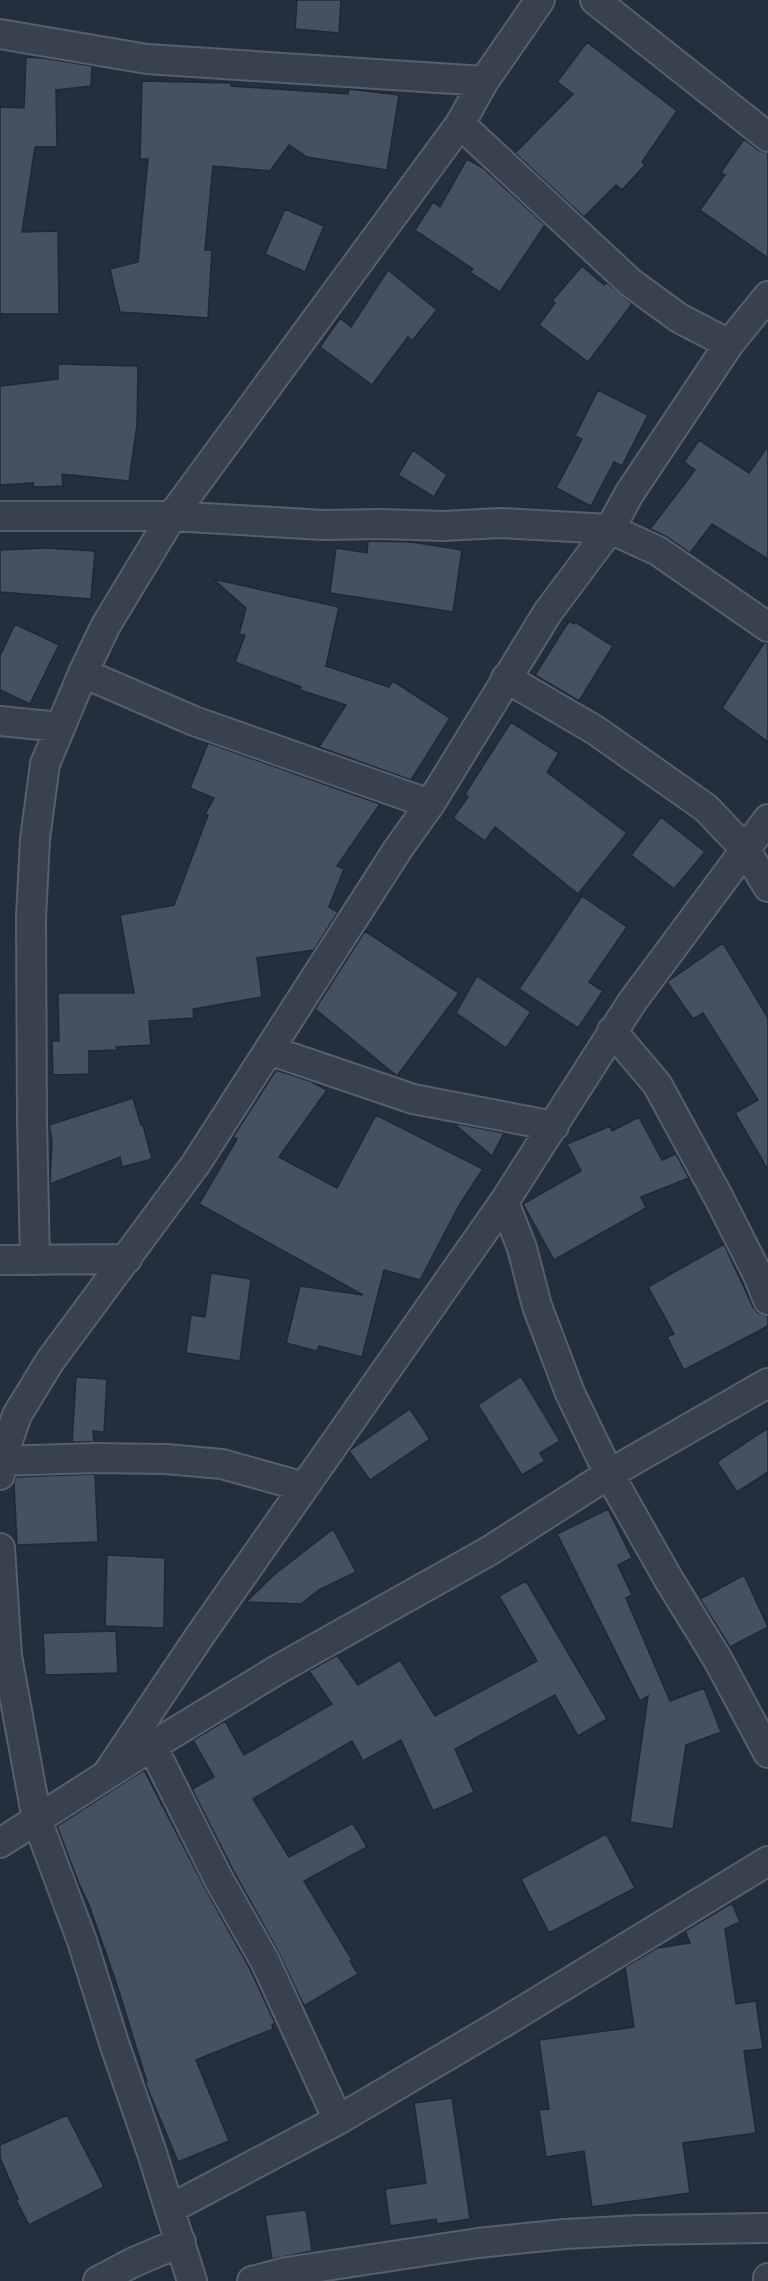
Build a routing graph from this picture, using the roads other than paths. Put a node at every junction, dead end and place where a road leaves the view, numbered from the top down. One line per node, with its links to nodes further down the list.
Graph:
1 (540, 0): 4 (street)
2 (596, 0): 6 (street)
3 (0, 34): 4 (street)
4 (484, 81): 5 (street)
5 (460, 124): 8 (street); 10 (street)
6 (768, 137)
7 (768, 296): 8 (street)
8 (729, 344): 11 (street)
9 (0, 516): 10 (street)
10 (172, 516): 11 (street); 13 (street)
11 (610, 529): 12 (street); 14 (street)
12 (768, 627)
13 (83, 673): 16 (street); 17 (street)
14 (506, 678): 17 (street); 19 (street)
15 (0, 721): 16 (street)
16 (60, 728): 27 (street)
17 (430, 804): 22 (street)
18 (768, 819): 19 (street)
19 (745, 849): 20 (street); 21 (street)
20 (768, 886)
21 (612, 1031): 23 (street); 28 (street)
22 (269, 1050): 23 (street); 25 (street)
23 (554, 1126): 24 (street)
24 (504, 1202): 31 (street); 32 (street)
25 (127, 1259): 27 (street); 30 (street)
26 (0, 1260): 27 (street)
27 (35, 1260)
28 (768, 1300)
29 (768, 1383): 31 (street)
30 (1, 1468): 32 (street)
31 (609, 1474): 34 (street); 35 (street)
32 (304, 1487): 36 (street)
33 (0, 1548): 37 (street)
34 (153, 1746): 36 (street); 40 (street)
35 (768, 1753)
36 (107, 1774): 37 (street)
37 (37, 1820): 38 (street); 41 (street)
38 (0, 1844)
39 (768, 1861): 40 (street)
40 (338, 2120): 41 (street)
41 (170, 2209): 43 (street)
42 (768, 2228): 46 (street)
43 (181, 2242): 44 (street); 45 (street)
44 (98, 2281)
45 (192, 2281)
46 (252, 2281)

